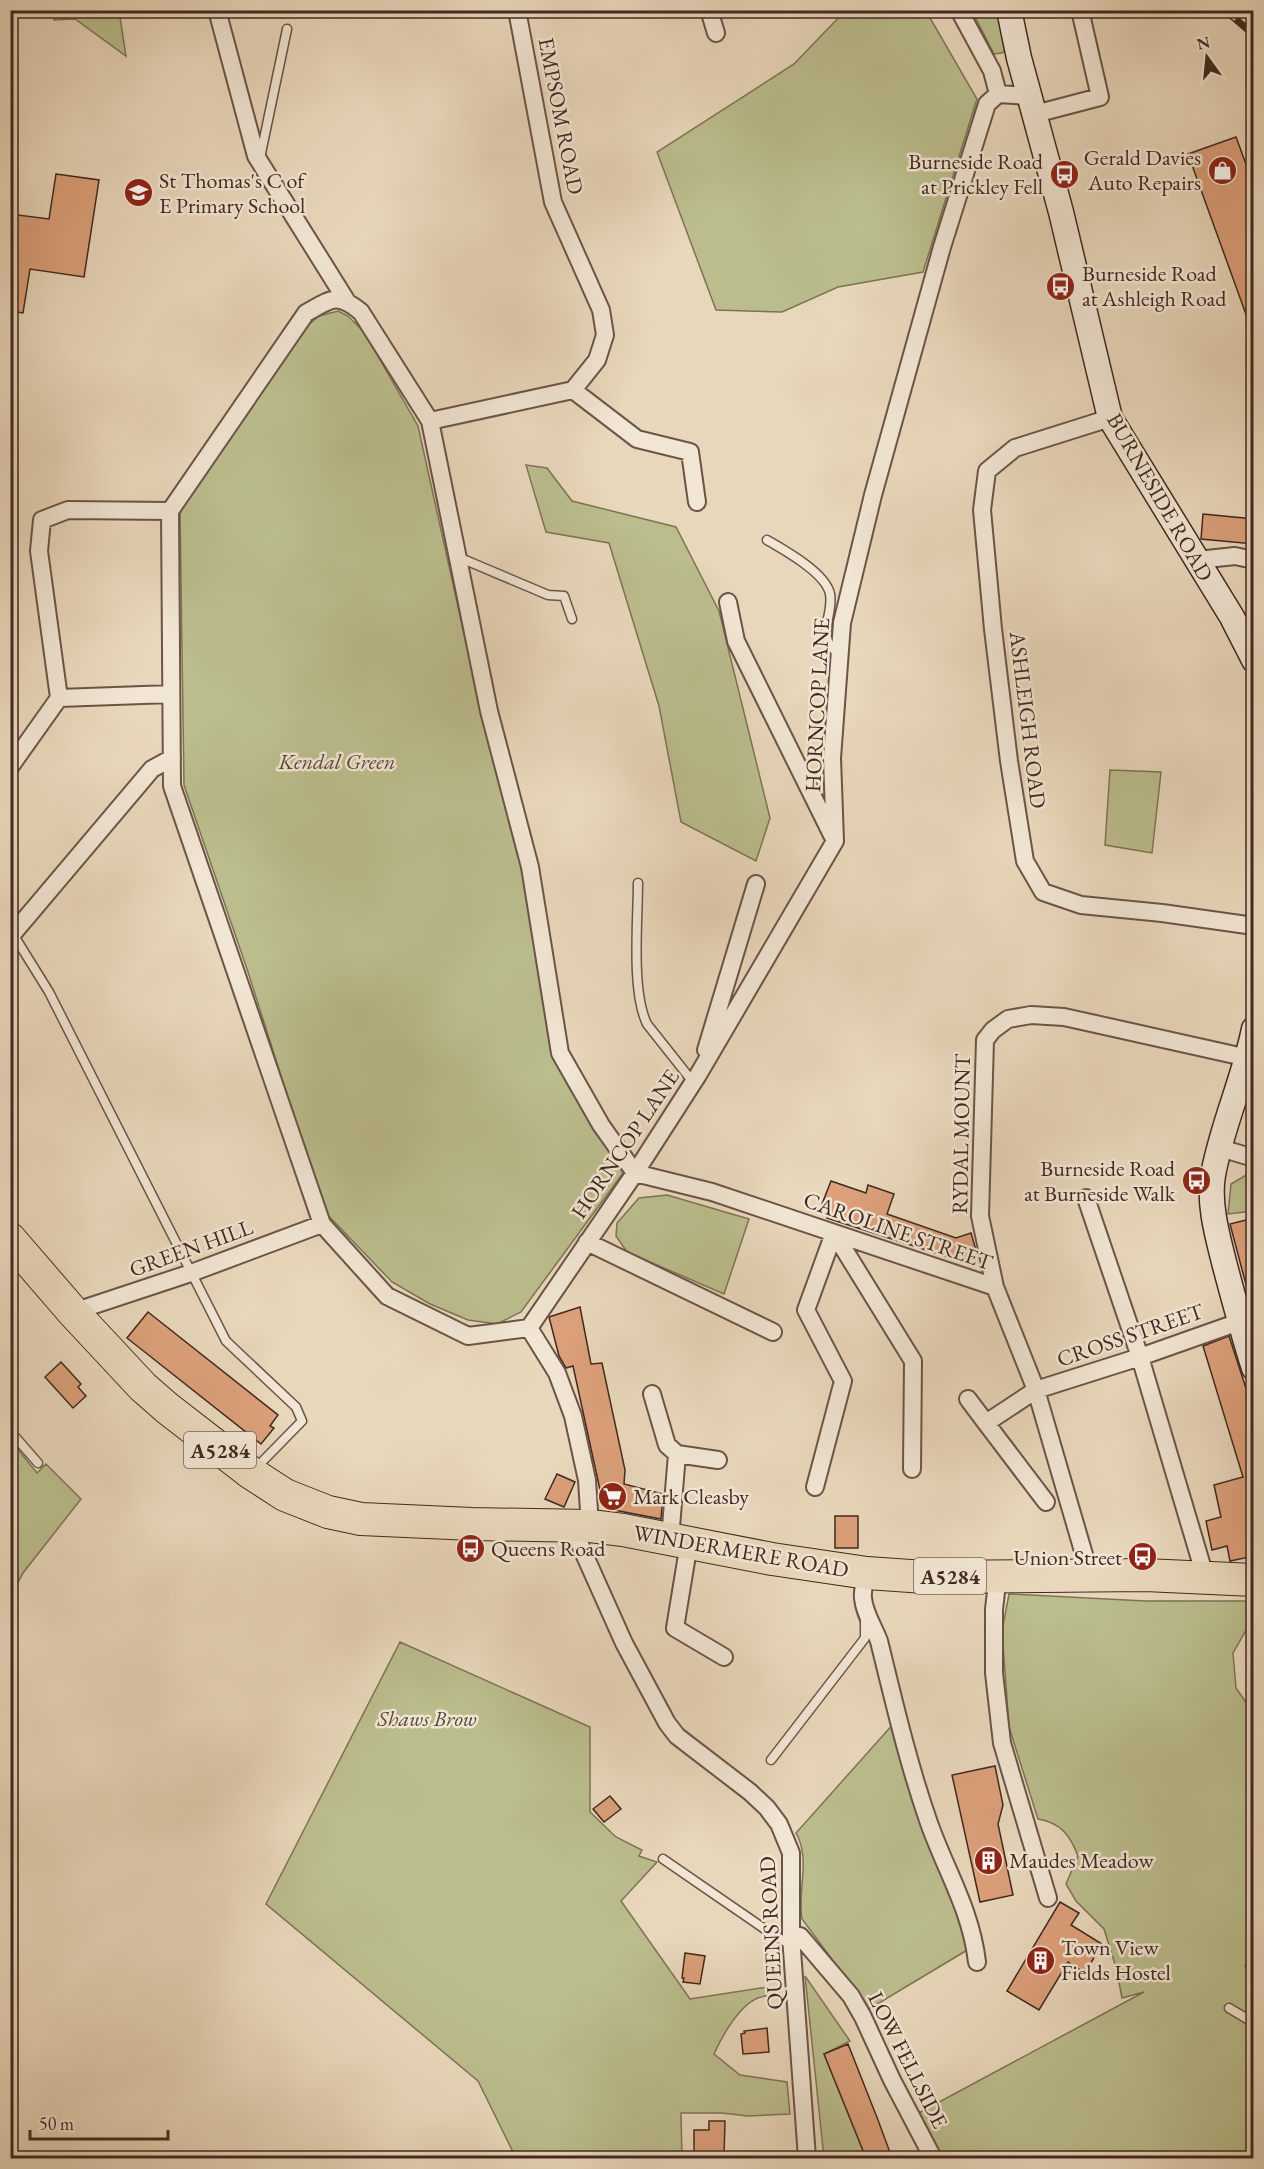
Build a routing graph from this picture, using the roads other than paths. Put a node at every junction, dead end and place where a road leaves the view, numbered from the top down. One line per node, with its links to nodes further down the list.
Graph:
1 (217, 10): 13 (street)
2 (518, 10): 15 (street, EMPSOM ROAD)
3 (709, 10): 8 (street)
4 (959, 10): 10 (street)
5 (1010, 10): 9 (street, BURNESIDE ROAD)
6 (1080, 10): 12 (street)
7 (287, 29): 13 (lane)
8 (716, 33)
9 (1019, 58): 10 (street); 12 (street, BURNESIDE ROAD)
10 (992, 71): 11 (street)
11 (998, 94): 12 (street); 26 (street, HORNCOP LANE)
12 (1032, 105): 16 (street, BURNESIDE ROAD)
13 (259, 161): 14 (street)
14 (346, 300): 17 (street); 19 (street)
15 (573, 390): 17 (street); 18 (street)
16 (1110, 418): 22 (street, BURNESIDE ROAD); 35 (street, ASHLEIGH ROAD)
17 (430, 421): 21 (street)
18 (697, 502)
19 (170, 511): 28 (street); 29 (street)
20 (767, 540): 26 (lane)
21 (458, 556): 25 (lane); 42 (street)
22 (1197, 560): 23 (street); 27 (street, BURNESIDE ROAD)
23 (1254, 560)
24 (728, 602): 32 (street)
25 (572, 619)
26 (840, 654): 32 (street, HORNCOP LANE)
27 (1254, 660)
28 (171, 694): 29 (street); 30 (street)
29 (59, 698): 31 (street)
30 (172, 758): 36 (street); 44 (street)
31 (10, 767)
32 (835, 841): 39 (street, HORNCOP LANE)
33 (638, 883): 39 (lane)
34 (756, 884): 39 (street)
35 (1254, 926)
36 (12, 936): 48 (lane)
37 (1254, 1029): 38 (street)
38 (1248, 1058): 40 (street); 49 (street, RYDAL MOUNT)
39 (695, 1079): 42 (street, HORNCOP LANE)
40 (1220, 1148): 41 (street); 51 (street)
41 (1254, 1158)
42 (635, 1173): 45 (street, CAROLINE STREET); 47 (street, HORNCOP LANE)
43 (1086, 1198): 54 (street)
44 (322, 1224): 48 (street, GREEN HILL); 52 (street)
45 (834, 1233): 49 (street, CAROLINE STREET); 64 (street); 66 (street)
46 (10, 1239): 50 (highway, WINDERMERE ROAD / A5284)
47 (586, 1242): 52 (street, HORNCOP LANE); 53 (street)
48 (191, 1273): 50 (street, GREEN HILL); 65 (lane)
49 (995, 1287): 56 (street, CAROLINE STREET)
50 (74, 1312): 65 (highway, WINDERMERE ROAD / A5284)
51 (1239, 1322): 54 (street, CROSS STREET); 55 (street)
52 (529, 1328): 68 (street, QUEENS ROAD)
53 (773, 1332)
54 (1140, 1358): 56 (street, CROSS STREET); 73 (street)
55 (1254, 1368)
56 (1036, 1390): 59 (street, CROSS STREET); 72 (street, CAROLINE STREET)
57 (652, 1394): 61 (street)
58 (968, 1399): 59 (street)
59 (986, 1423): 67 (street)
60 (10, 1431): 63 (lane)
61 (677, 1454): 62 (street); 69 (street)
62 (718, 1460)
63 (38, 1463)
64 (912, 1469)
65 (251, 1473): 68 (highway, WINDERMERE ROAD / A5284)
66 (815, 1487)
67 (1046, 1502)
68 (583, 1526): 69 (highway, WINDERMERE ROAD / A5284); 80 (street, QUEENS ROAD)
69 (679, 1541): 70 (highway, WINDERMERE ROAD / A5284); 76 (street)
70 (867, 1574): 71 (highway, WINDERMERE ROAD / A5284); 75 (street)
71 (998, 1575): 72 (highway, WINDERMERE ROAD / A5284); 79 (street)
72 (1089, 1575): 73 (highway, WINDERMERE ROAD / A5284)
73 (1205, 1576): 74 (highway, WINDERMERE ROAD / A5284)
74 (1254, 1580)
75 (865, 1610): 77 (lane); 81 (street)
76 (724, 1658)
77 (771, 1760)
78 (663, 1859): 80 (lane)
79 (1048, 1898)
80 (791, 1940): 84 (street, QUEENS ROAD); 85 (street, LOW FELLSIDE)
81 (977, 1962)
82 (1229, 2008): 83 (lane)
83 (1254, 2023)
84 (807, 2158)
85 (933, 2158)

